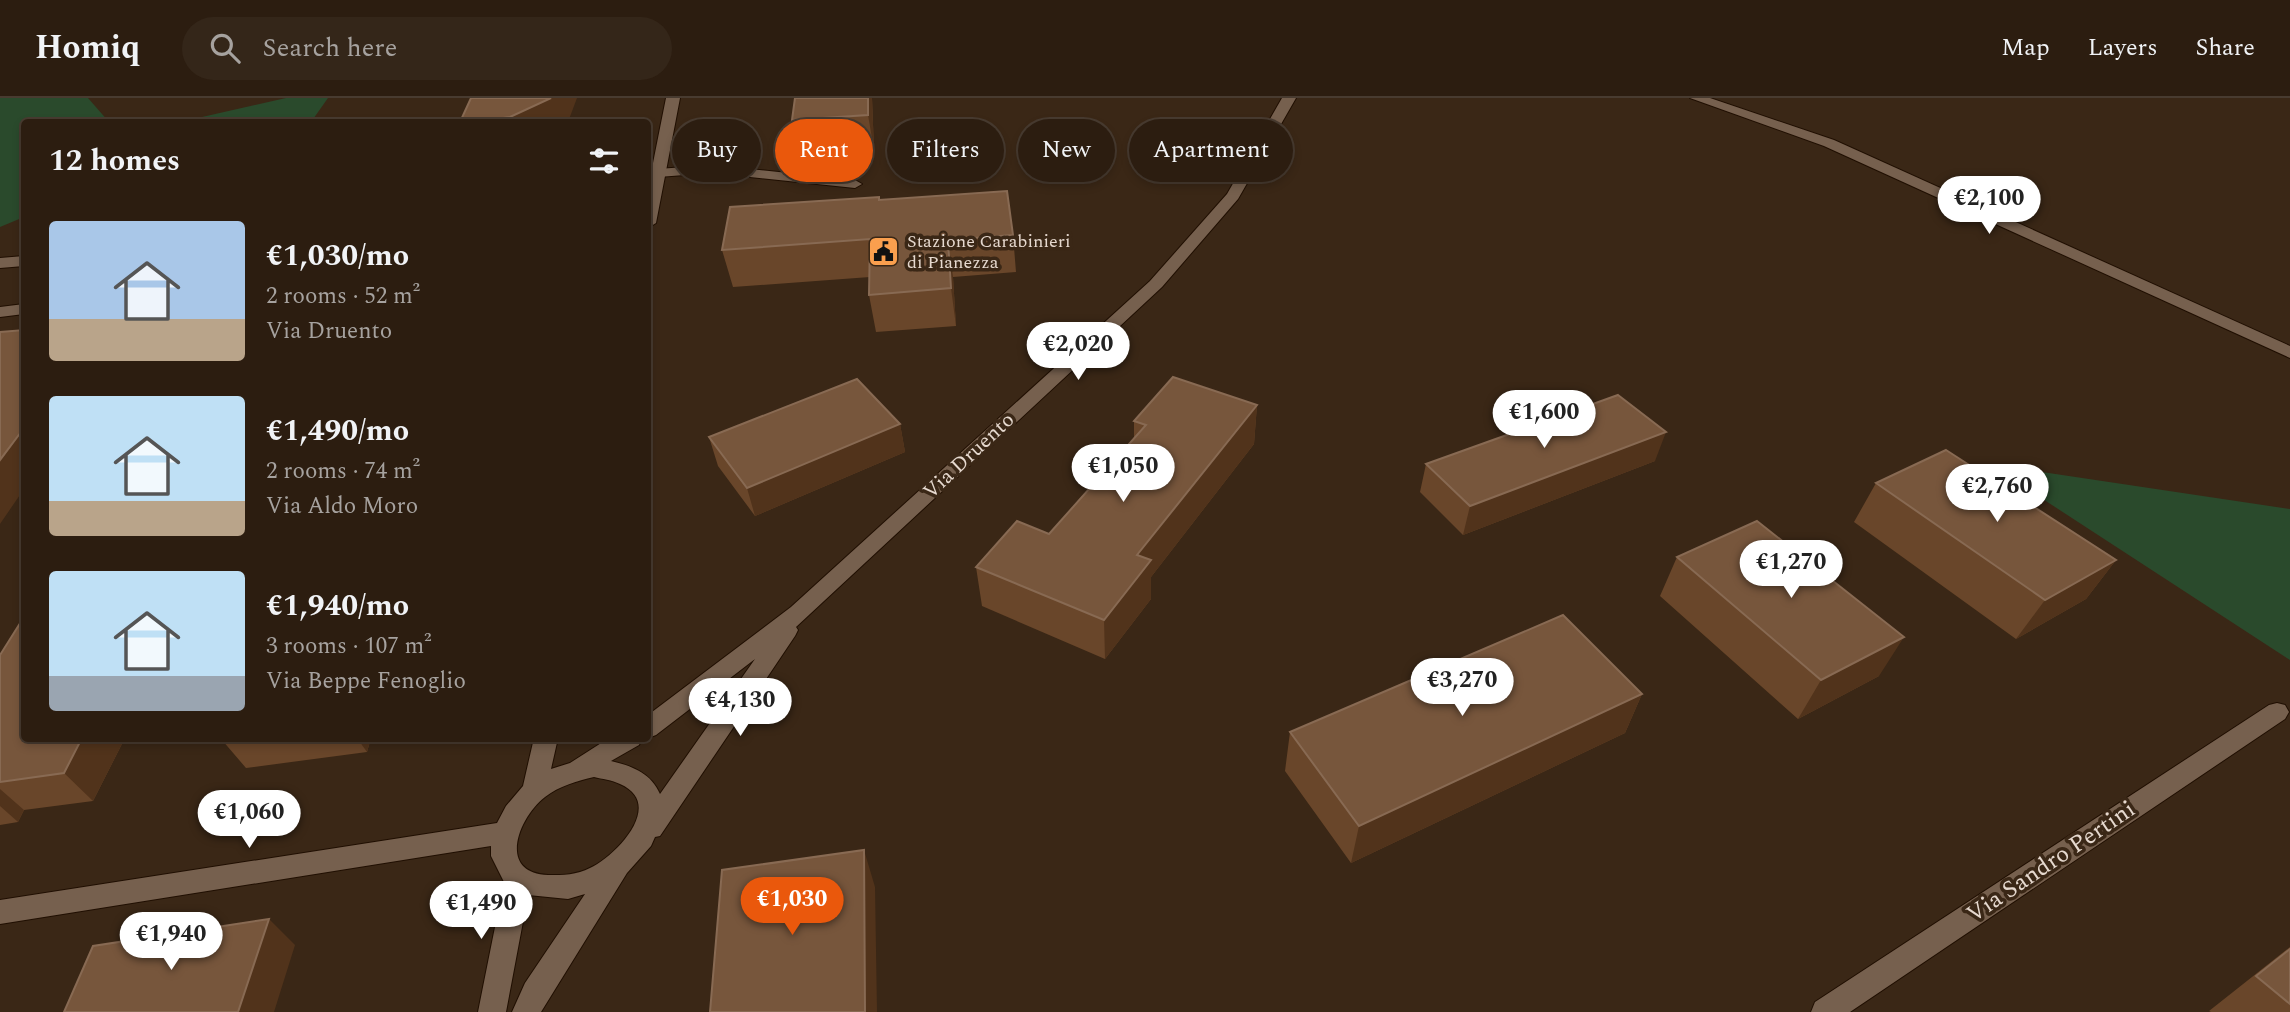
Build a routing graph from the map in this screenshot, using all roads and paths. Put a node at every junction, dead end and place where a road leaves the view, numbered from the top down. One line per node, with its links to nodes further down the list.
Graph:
1 (673, 98): 4 (street)
2 (1289, 98): 12 (street, Via Druento)
3 (1698, 98): 11 (street)
4 (658, 173): 5 (street); 6 (street)
5 (855, 184)
6 (651, 208)
7 (21, 261): 8 (street)
8 (0, 263)
9 (21, 309): 10 (street)
10 (0, 312)
11 (2290, 354)
12 (799, 612): 14 (street, Via Druento); 20 (street, Via Druento)
13 (2277, 712): 26 (street, Via Sandro Pertini)
14 (651, 726)
15 (545, 742): 18 (street)
16 (623, 742): 17 (street, Via Druento)
17 (572, 771): 18 (street, Via Druento); 20 (street, Via Druento)
18 (534, 791): 19 (street, Via Druento)
19 (505, 833): 22 (street); 23 (street)
20 (643, 838): 21 (street, Via Druento)
21 (616, 868): 22 (street, Via Druento); 25 (street)
22 (518, 879): 24 (street)
23 (0, 912)
24 (492, 1012)
25 (526, 1012)
26 (1825, 1012)

